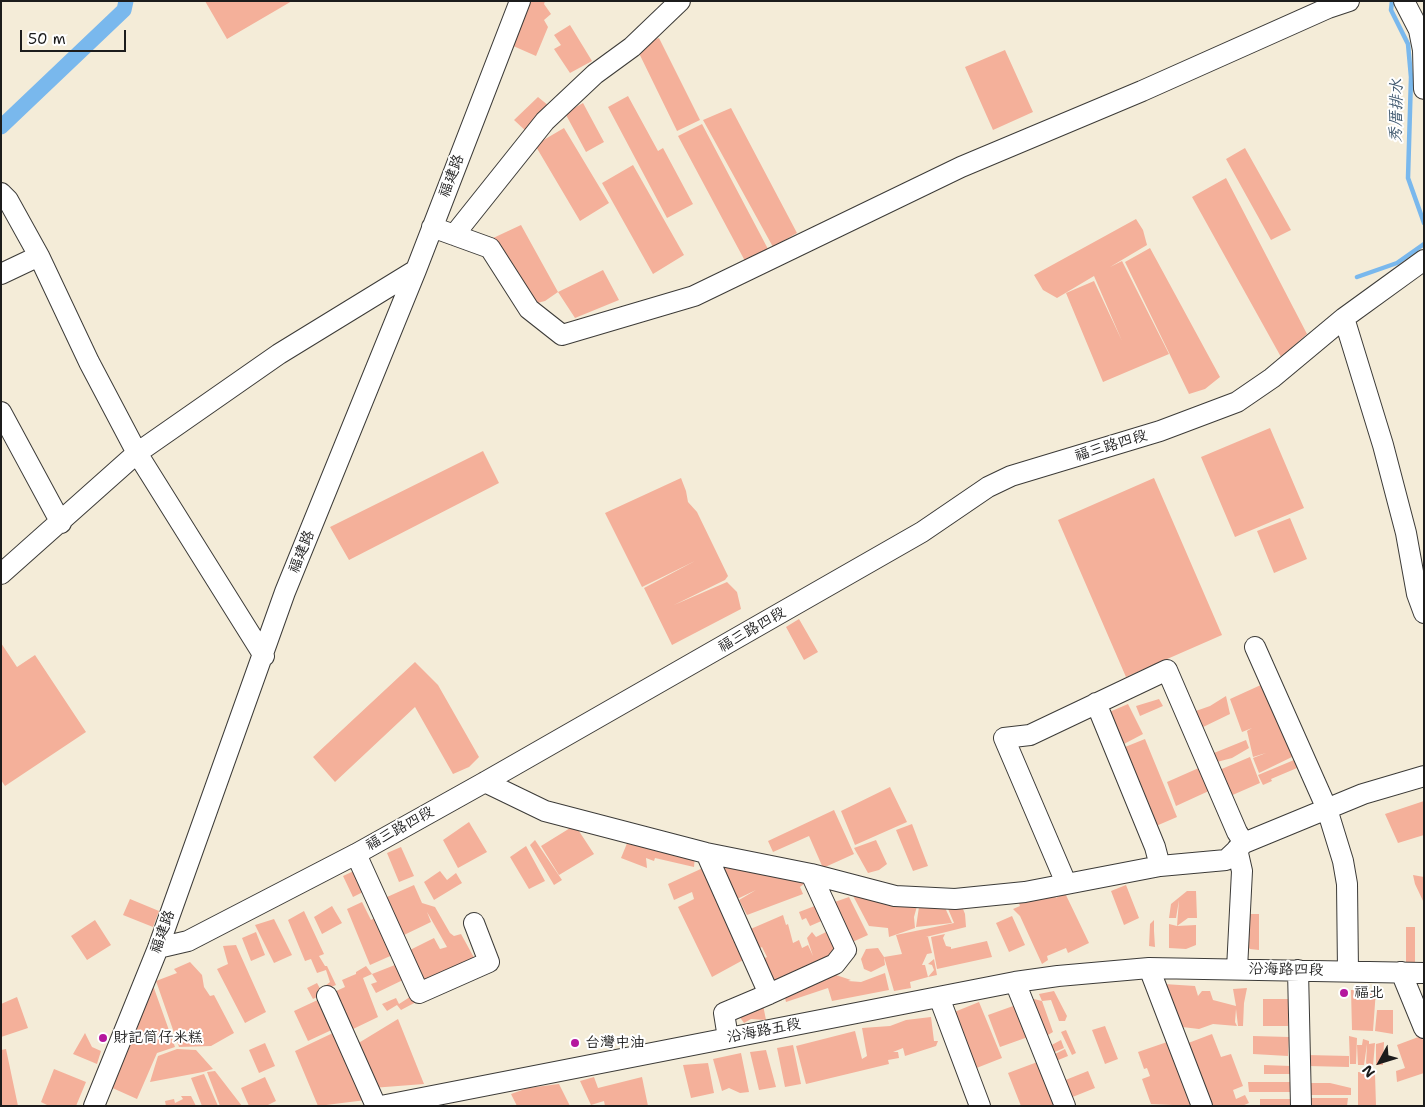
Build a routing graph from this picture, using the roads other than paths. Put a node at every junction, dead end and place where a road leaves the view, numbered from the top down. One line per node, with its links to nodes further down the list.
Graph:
1 (520, 1): 7 (street, 福建路)
2 (680, 1): 8 (street)
3 (1349, 1): 8 (street)
4 (1404, 1): 5 (street)
5 (1424, 90)
6 (1, 193): 9 (street)
7 (432, 227): 8 (street); 11 (street, 福建路)
8 (454, 235)
9 (38, 256): 12 (street); 15 (street)
10 (1424, 260): 13 (street, 福三路四段)
11 (416, 270): 15 (street); 20 (street, 福建路)
12 (1, 274)
13 (1344, 318): 18 (street); 23 (street, 福三路四段)
14 (1, 412): 16 (street)
15 (137, 453): 16 (street); 20 (street)
16 (61, 523): 17 (street)
17 (1, 574)
18 (1424, 613)
19 (1255, 648): 24 (street)
20 (264, 656): 32 (street, 福建路)
21 (1096, 703): 25 (street); 28 (street); 30 (street)
22 (1424, 776): 24 (street)
23 (485, 782): 26 (street); 27 (street, 福三路四段)
24 (1326, 809): 25 (street); 36 (street)
25 (1241, 846): 28 (street); 34 (street)
26 (706, 853): 29 (street); 40 (street)
27 (356, 854): 31 (street); 32 (street, 福三路四段)
28 (1160, 866): 30 (street)
29 (811, 874): 30 (street); 40 (street)
30 (1066, 883)
31 (474, 923)
32 (158, 948): 45 (street, 福建路)
33 (1149, 968): 34 (street, 沿海路四段); 39 (street, 沿海路五段); 50 (street)
34 (1237, 969): 35 (street, 沿海路四段)
35 (1298, 970): 36 (street, 沿海路四段); 51 (street)
36 (1348, 971): 37 (street, 沿海路四段)
37 (1401, 972): 38 (street, 沿海路四段); 43 (street)
38 (1424, 973)
39 (1015, 982): 42 (street, 沿海路五段); 49 (street)
40 (769, 994): 44 (street)
41 (327, 996): 46 (street)
42 (939, 997): 44 (street, 沿海路五段); 48 (street)
43 (1424, 1028)
44 (728, 1038): 47 (street, 沿海路五段)
45 (94, 1106)
46 (376, 1106)
47 (380, 1106)
48 (980, 1106)
49 (1065, 1106)
50 (1202, 1106)
51 (1301, 1106)

